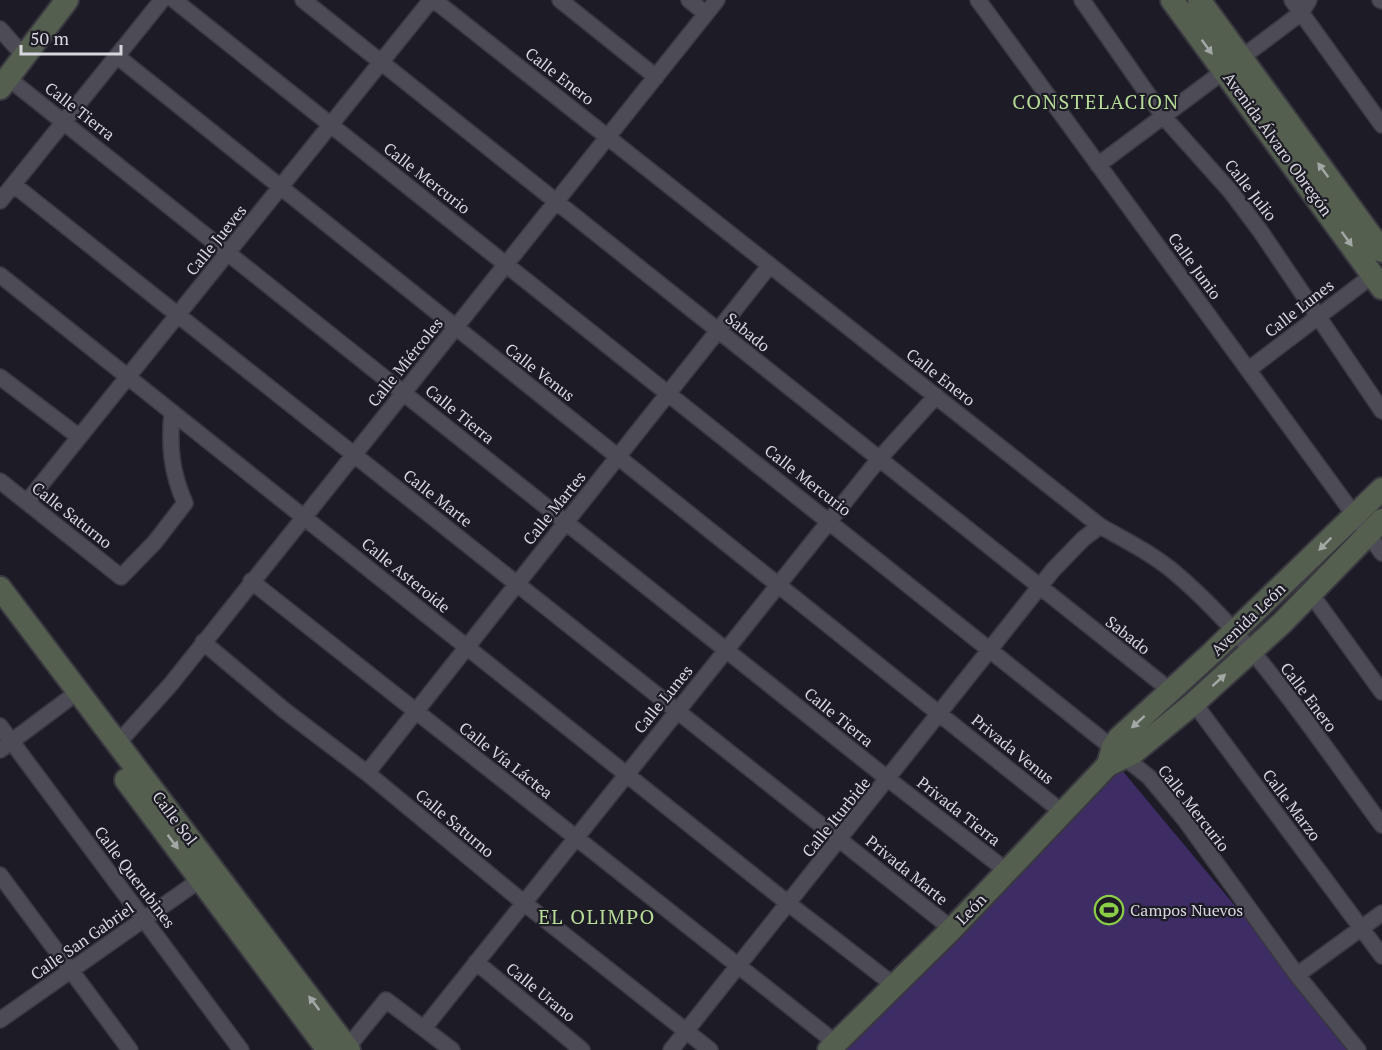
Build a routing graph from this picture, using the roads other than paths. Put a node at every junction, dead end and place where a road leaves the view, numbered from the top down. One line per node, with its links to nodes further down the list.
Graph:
1 (162, 0): 18 (street)
2 (174, 0): 26 (street, Calle Mercurio)
3 (303, 0): 19 (street, Sabado)
4 (433, 0): 19 (street, Calle Jueves); 27 (street, Calle Enero)
5 (560, 0): 21 (street)
6 (689, 0): 15 (street)
7 (717, 0): 15 (street, Calle Miércoles)
8 (978, 0): 28 (street, Calle Junio)
9 (1082, 0): 23 (street, Calle Julio)
10 (1173, 0): 20 (street, Avenida Álvaro Obregón, one-way to 20)
11 (1199, 0): 20 (street, Avenida Álvaro Obregón)
12 (1292, 0): 14 (street)
13 (66, 1): 17 (street)
14 (1305, 6): 20 (street); 25 (street)
15 (706, 14): 21 (street, Calle Miércoles)
16 (0, 29): 17 (street)
17 (23, 55): 22 (street)
18 (118, 57): 24 (street); 30 (street, Calle Venus)
19 (381, 63): 26 (street, Calle Jueves); 32 (street, Sabado)
20 (1233, 64): 23 (street); 33 (street, Avenida Álvaro Obregón, one-way to 20); 38 (street, Avenida Álvaro Obregón, one-way to 38)
21 (656, 77): 27 (street, Calle Miércoles)
22 (4, 83): 24 (street, Calle Tierra)
23 (1163, 116): 28 (street); 40 (street, Calle Julio)
24 (66, 122): 29 (street); 34 (street, Calle Tierra)
25 (1382, 125)
26 (332, 126): 30 (street, Calle Jueves); 35 (street, Calle Mercurio)
27 (608, 137): 32 (street, Calle Miércoles); 36 (street, Calle Enero)
28 (1098, 165): 43 (street, Calle Junio)
29 (14, 185): 31 (street); 39 (street, Calle Marte)
30 (282, 188): 34 (street, Calle Jueves); 41 (street, Calle Venus)
31 (0, 201)
32 (556, 201): 35 (street, Calle Miércoles); 42 (street, Sabado)
33 (1382, 251)
34 (229, 253): 39 (street, Calle Jueves); 46 (street, Calle Tierra)
35 (507, 264): 41 (street, Calle Miércoles); 47 (street, Calle Mercurio)
36 (770, 265): 42 (street, Calle Martes); 48 (street, Calle Enero)
37 (0, 275): 44 (street, Calle Asteroide)
38 (1377, 281): 40 (street, Calle Lunes)
39 (178, 315): 44 (street, Calle Jueves); 52 (street, Calle Marte)
40 (1316, 316): 43 (street, Calle Lunes); 49 (street, Calle Julio)
41 (456, 328): 46 (street, Calle Miércoles); 53 (street, Calle Venus)
42 (718, 331): 47 (street, Calle Martes); 54 (street, Sabado)
43 (1248, 370): 58 (street, Calle Junio)
44 (127, 376): 50 (street, Calle Asteroide); 51 (street, Calle Jueves)
45 (0, 377): 51 (street)
46 (404, 392): 52 (street, Calle Miércoles); 61 (street, Calle Tierra)
47 (669, 393): 53 (street, Calle Martes); 60 (street, Calle Mercurio)
48 (936, 396): 54 (street, Calle Lunes); 62 (street, Calle Enero)
49 (1382, 411)
50 (172, 412): 57 (street, Calle Saturno); 59 (street, Calle Asteroide)
51 (78, 436): 57 (street, Calle Jueves)
52 (354, 454): 59 (street, Calle Miércoles); 66 (street, Calle Marte)
53 (618, 456): 61 (street, Calle Martes); 67 (street, Calle Venus)
54 (879, 459): 60 (street, Calle Lunes); 69 (street, Sabado)
55 (0, 481): 57 (street, Calle Saturno)
56 (1382, 489): 58 (street, Avenida León)
57 (27, 502)
58 (1354, 515): 63 (street, Calle Junio); 72 (street, Avenida León, one-way to 72)
59 (303, 517): 65 (street, Calle Miércoles); 74 (street, Calle Asteroide)
60 (830, 520): 67 (street, Calle Lunes); 76 (street, Calle Mercurio)
61 (566, 522): 66 (street, Calle Martes); 75 (street, Calle Tierra)
62 (1100, 526): 69 (street, Calle Iturbide); 72 (street, Calle Enero)
63 (1375, 527): 64 (street, Calle Junio); 70 (street, Avenida León)
64 (1382, 553)
65 (251, 581): 73 (street, Calle Miércoles); 82 (street, Calle Vía Láctea)
66 (517, 584): 74 (street, Calle Martes); 83 (street, Calle Marte)
67 (779, 584): 75 (street, Calle Lunes); 84 (street, Calle Venus)
68 (0, 588): 86 (street, Calle Sol)
69 (1041, 588): 76 (street, Calle Iturbide); 78 (street, Sabado)
70 (1311, 594): 77 (street, Avenida León); 79 (street)
71 (0, 610): 80 (street, Calle Sol)
72 (1234, 633): 77 (street, Calle Enero); 78 (street, Avenida León)
73 (203, 642): 86 (street, Calle Miércoles); 89 (street, Calle Saturno)
74 (467, 647): 82 (street, Calle Martes); 90 (street, Calle Asteroide)
75 (726, 650): 83 (street, Calle Lunes); 91 (street, Calle Tierra)
76 (992, 650): 84 (street, Calle Iturbide); 88 (street, Calle Mercurio)
77 (1253, 651): 81 (street, Avenida León, one-way to 77); 93 (street, Calle Enero)
78 (1171, 691): 88 (street, Avenida León, one-way to 88)
79 (1382, 692)
80 (67, 700): 87 (street); 97 (street, Calle Sol, one-way to 97)
81 (1194, 703): 88 (street, Avenida León); 103 (street, Calle Marzo)
82 (416, 711): 89 (street, Calle Martes); 94 (street, Calle Vía Láctea)
83 (677, 711): 90 (street, Calle Lunes); 95 (street, Calle Marte)
84 (941, 714): 91 (street, Calle Iturbide); 92 (street, Privada Venus)
85 (0, 726): 87 (street, Calle Querubines)
86 (118, 743): 97 (street, Calle Sol)
87 (6, 746): 102 (street, Calle Querubines)
88 (1116, 757): 92 (street, León); 109 (street, Calle Mercurio)
89 (367, 773): 99 (street, Calle Saturno)
90 (626, 774): 94 (street, Calle Lunes); 100 (street, Calle Asteroide)
91 (888, 779): 95 (street, Calle Iturbide); 96 (street, Privada Tierra)
92 (1062, 812): 96 (street, León)
93 (1382, 825)
94 (576, 837): 99 (street, Calle Lunes); 107 (street, Calle Vía Láctea)
95 (840, 840): 100 (street, Calle Iturbide); 104 (street, Privada Marte)
96 (1007, 871): 104 (street, León)
97 (207, 874): 102 (street, Calle San Gabriel); 115 (street, Calle Sol)
98 (0, 875): 108 (street)
99 (524, 903): 106 (street, Calle Lunes); 113 (street, Calle Saturno)
100 (789, 904): 107 (street, Calle Iturbide); 110 (street, Calle Asteroide)
101 (1382, 913): 103 (street)
102 (144, 920): 108 (street, Calle San Gabriel); 117 (street, Calle Querubines)
103 (1362, 928): 105 (street, Calle Marzo); 109 (street)
104 (952, 929): 110 (street, León)
105 (1382, 956)
106 (476, 962): 112 (street, Calle Lunes); 119 (street, Calle Urano)
107 (739, 966): 113 (street, Calle Iturbide); 114 (street, Calle Vía Láctea)
108 (71, 970): 111 (street, Calle San Gabriel); 116 (street)
109 (1297, 975): 122 (street, Calle Mercurio)
110 (895, 986): 114 (street, León)
111 (0, 1020)
112 (424, 1028): 115 (street); 118 (street)
113 (686, 1031): 120 (street, Calle Iturbide); 121 (street, Calle Saturno)
114 (833, 1047)
115 (341, 1049)
116 (130, 1050)
117 (241, 1050)
118 (452, 1050)
119 (582, 1050)
120 (671, 1050)
121 (710, 1050)
122 (1358, 1050)

